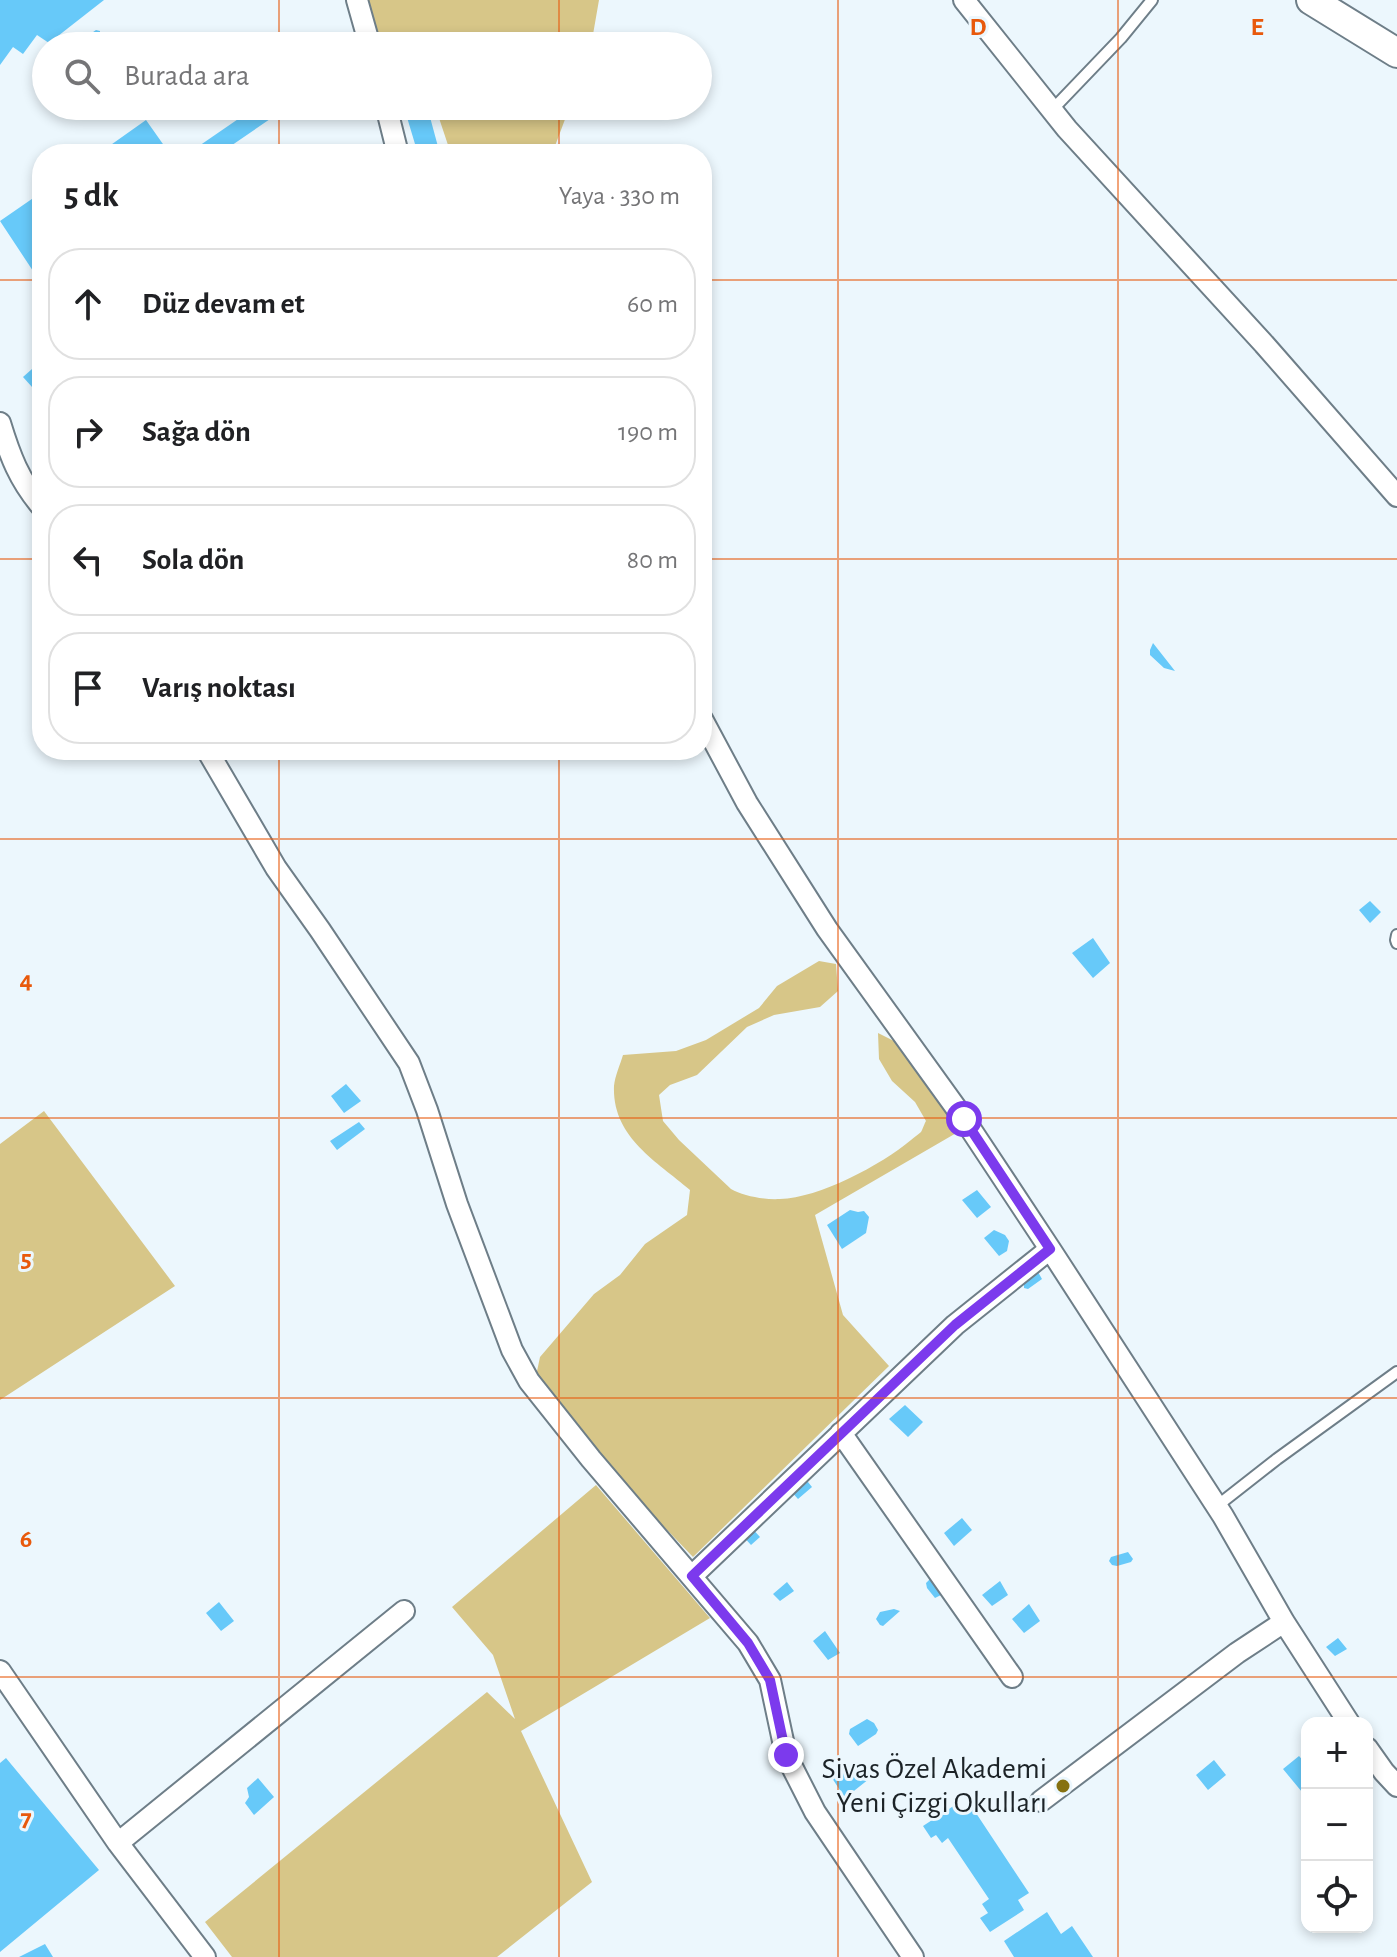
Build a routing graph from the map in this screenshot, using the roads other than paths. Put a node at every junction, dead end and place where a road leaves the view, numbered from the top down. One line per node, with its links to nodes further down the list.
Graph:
1 (357, 0): 5 (street)
2 (964, 0): 7 (street)
3 (1152, 0): 7 (lane)
4 (1311, 0): 6 (street)
5 (366, 32)
6 (1397, 53)
7 (1052, 110): 12 (street)
8 (390, 120): 9 (street)
9 (396, 144)
10 (0, 423): 11 (street)
11 (32, 495)
12 (1397, 496)
13 (712, 738): 17 (street)
14 (213, 760): 21 (street)
15 (1397, 935): 16 (lane)
16 (1397, 943)
17 (1050, 1249): 19 (street); 20 (street)
18 (1397, 1372): 20 (lane)
19 (841, 1433): 21 (street); 25 (street)
20 (1217, 1506): 23 (street)
21 (692, 1576): 32 (street)
22 (404, 1611): 30 (street)
23 (1284, 1622): 26 (street); 29 (street)
24 (0, 1671): 30 (street)
25 (1012, 1677)
26 (1345, 1717)
27 (1373, 1756): 28 (street)
28 (1397, 1786)
29 (1041, 1801)
30 (118, 1843): 31 (street)
31 (205, 1957)
32 (913, 1957)

